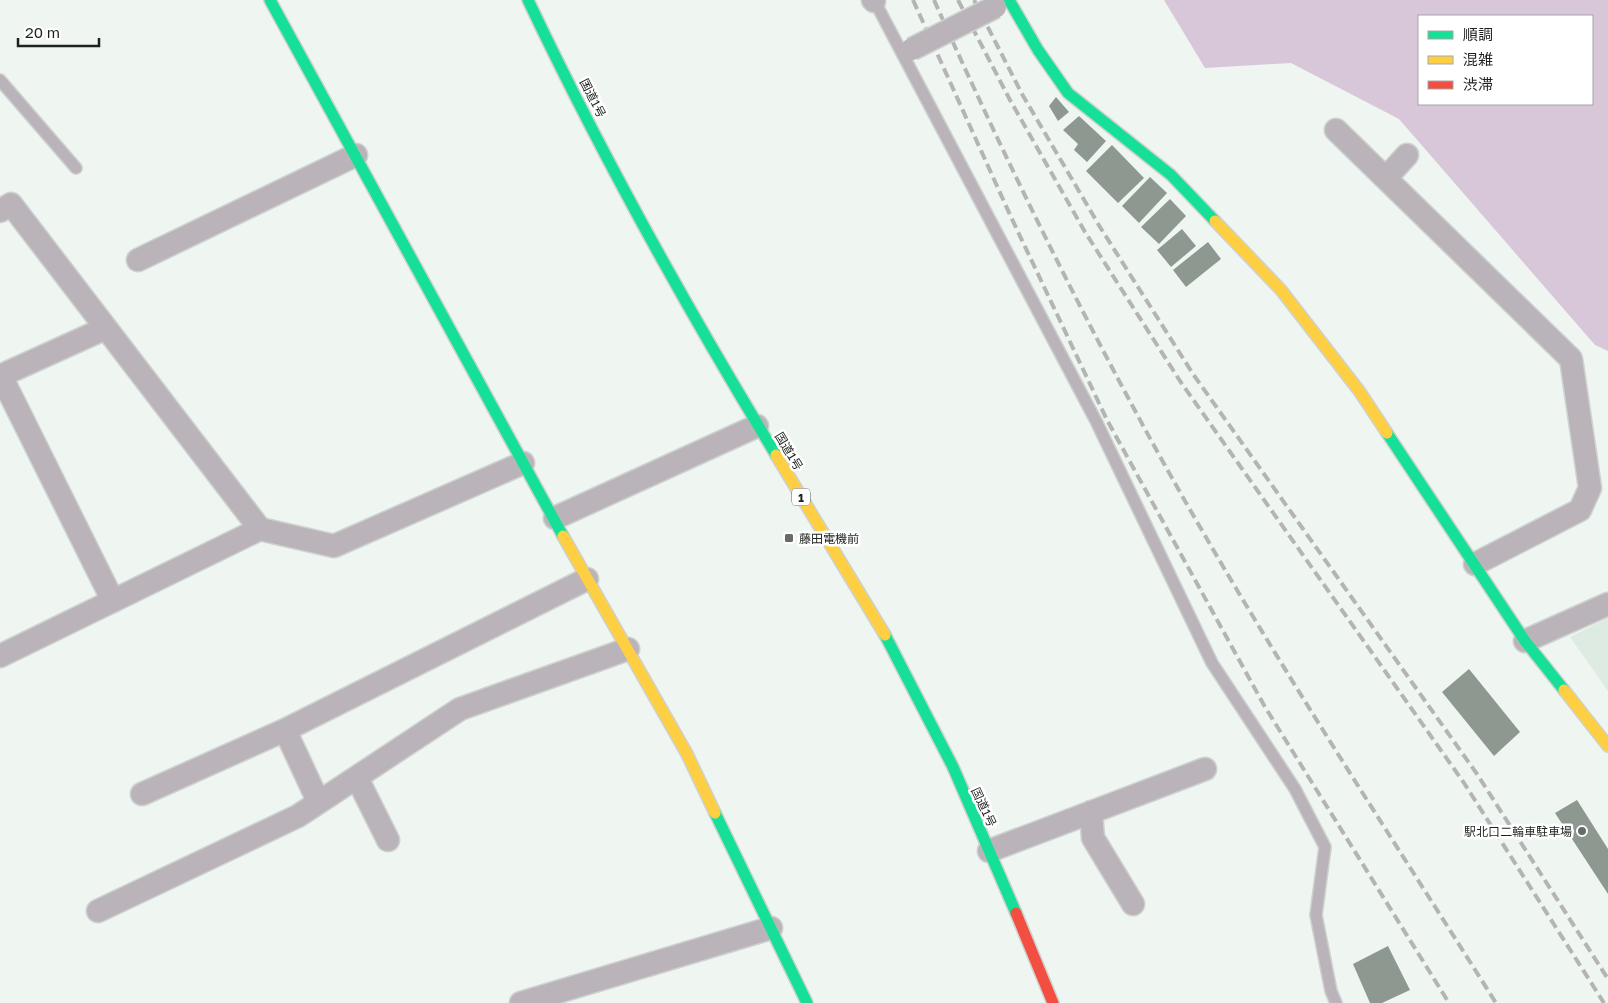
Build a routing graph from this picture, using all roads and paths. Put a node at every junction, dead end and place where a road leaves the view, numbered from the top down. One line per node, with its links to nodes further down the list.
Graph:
1 (270, 0): 8 (main road)
2 (528, 0): 16 (main road, 国道1号 / 1)
3 (873, 0): 42 (lane)
4 (1002, 4): 5 (street, bridge); 20 (main road)
5 (912, 49)
6 (0, 80): 10 (lane)
7 (1336, 130): 11 (street)
8 (356, 155): 13 (street); 17 (main road)
9 (1407, 155): 11 (street)
10 (76, 168)
11 (1386, 178): 20 (street)
12 (0, 211): 14 (street)
13 (138, 260)
14 (106, 328): 15 (street); 19 (street)
15 (1, 376): 22 (street)
16 (757, 426): 18 (street); 35 (main road, 国道1号 / 1)
17 (523, 463): 18 (main road); 19 (street)
18 (554, 518): 21 (main road)
19 (260, 529): 22 (street)
20 (1475, 564): 24 (main road)
21 (587, 579): 25 (main road); 27 (street)
22 (113, 601): 26 (street)
23 (1608, 604): 24 (street)
24 (1525, 641): 28 (main road)
25 (628, 649): 30 (street); 38 (main road)
26 (0, 656)
27 (285, 730): 31 (street); 32 (street)
28 (1608, 746)
29 (1205, 769): 33 (street)
30 (357, 778): 32 (street); 34 (street)
31 (142, 794)
32 (318, 801): 37 (street)
33 (1091, 812): 35 (street); 36 (street)
34 (388, 840)
35 (989, 851): 41 (main road, 国道1号 / 1)
36 (1134, 904)
37 (98, 911)
38 (771, 928): 39 (street); 40 (main road)
39 (521, 1003)
40 (807, 1003)
41 (1053, 1003)
42 (1336, 1003)

